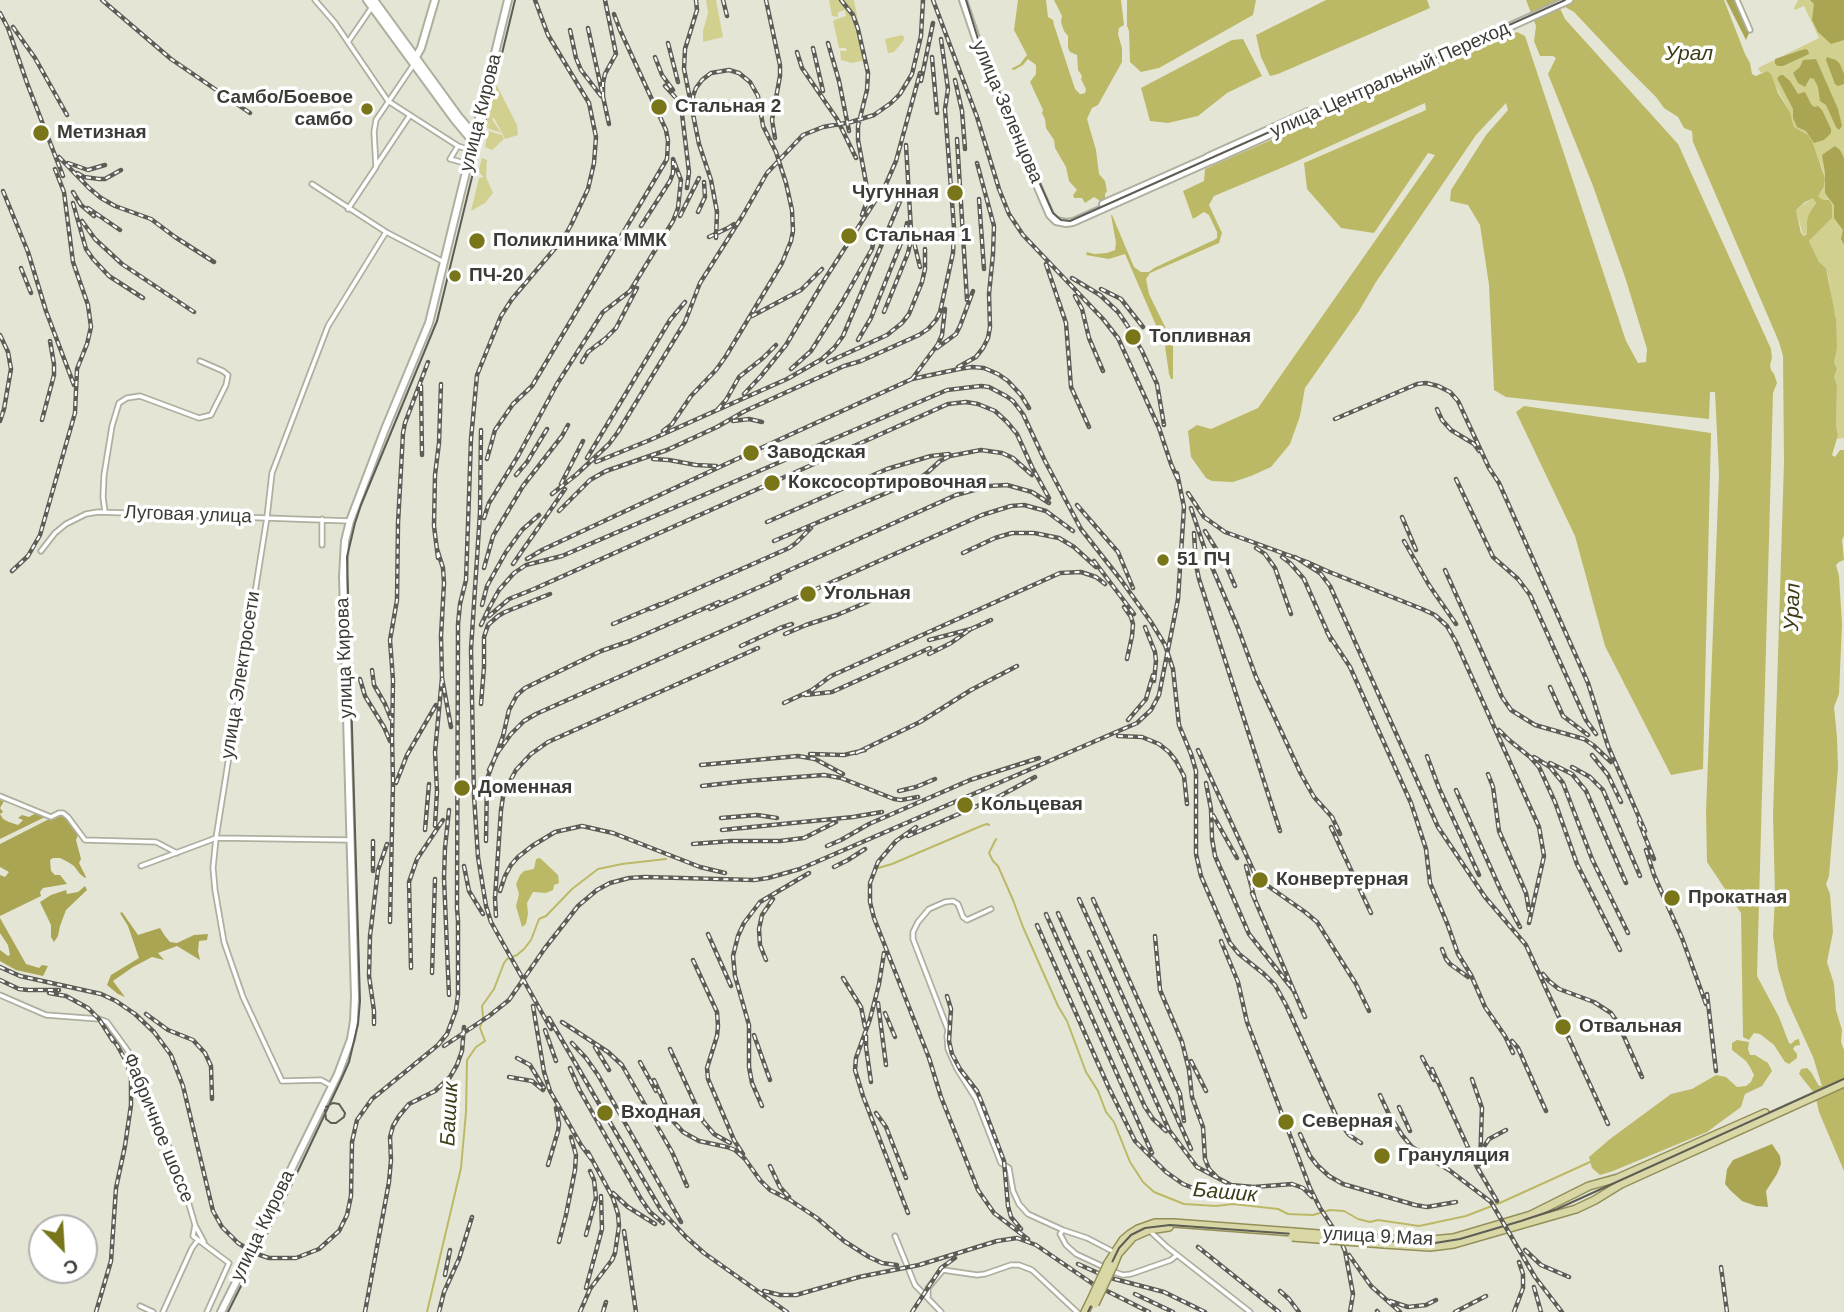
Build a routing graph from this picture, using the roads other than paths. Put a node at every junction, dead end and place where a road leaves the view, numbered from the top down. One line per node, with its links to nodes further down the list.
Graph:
1 (315, 0): 12 (street)
2 (367, 0): 9 (main road)
3 (435, 0): 13 (main road)
4 (508, 0): 16 (main road, улица Кирова)
5 (963, 0): 23 (main road, улица Зеленцова)
6 (1559, 0): 10 (main road, улица Центральный Переход)
7 (1569, 0): 10 (main road, улица Центральный Переход)
8 (1737, 0): 11 (street)
9 (373, 4): 12 (street); 13 (main road)
10 (1527, 17): 23 (main road, улица Центральный Переход)
11 (1750, 30)
12 (348, 42): 14 (street)
13 (415, 60): 14 (street); 16 (main road)
14 (388, 101): 15 (street); 20 (street)
15 (410, 115): 17 (street); 20 (street)
16 (475, 136): 19 (main road, улица Кирова)
17 (458, 146): 18 (street); 19 (street)
18 (467, 149)
19 (468, 164): 25 (main road, улица Кирова)
20 (376, 167): 22 (street)
21 (312, 184): 22 (street)
22 (348, 209): 24 (street)
23 (1056, 222)
24 (386, 232): 25 (street); 28 (street, улица Электросети)
25 (444, 262): 30 (main road, улица Кирова)
26 (200, 361): 27 (street)
27 (105, 512): 28 (street, Луговая улица); 32 (street, Луговая улица)
28 (267, 517): 29 (street, Луговая улица); 34 (street, улица Электросети)
29 (322, 519): 30 (street, Луговая улица); 31 (street)
30 (350, 521): 35 (main road, улица Кирова)
31 (322, 545)
32 (41, 551)
33 (0, 796): 36 (street)
34 (216, 838): 35 (street); 36 (street); 41 (street, улица Электросети)
35 (351, 840): 41 (main road, улица Кирова)
36 (177, 853): 37 (street)
37 (141, 866)
38 (991, 909): 45 (street)
39 (0, 995): 43 (street, Фабричное шоссе)
40 (1844, 1080): 42 (main road)
41 (332, 1086): 62 (main road, улица Кирова, bridge)
42 (1775, 1111): 51 (main road, улица 9 Мая); 51 (main road, улица 9 Мая)
43 (195, 1225): 49 (street, Фабричное шоссе); 52 (street, Фабричное шоссе)
44 (1164, 1228): 46 (main road, улица 9 Мая); 47 (main road, улица 9 Мая); 50 (street)
45 (1063, 1230): 53 (street); 54 (street)
46 (1149, 1230): 50 (street); 55 (main road, улица 9 Мая)
47 (1293, 1235): 51 (main road, улица 9 Мая, bridge); 53 (main road, улица 9 Мая)
48 (895, 1236): 56 (street)
49 (198, 1240): 52 (street); 60 (street)
50 (1160, 1240): 54 (street)
51 (1385, 1241)
52 (206, 1245): 61 (street)
53 (1114, 1252): 55 (main road, улица 9 Мая)
54 (1177, 1255): 66 (street)
55 (1110, 1264): 58 (main road, улица 9 Мая, bridge)
56 (928, 1297): 63 (street); 64 (street)
57 (140, 1306): 59 (street)
58 (1092, 1306): 65 (main road, улица 9 Мая)
59 (153, 1312)
60 (163, 1312)
61 (207, 1312)
62 (221, 1312)
63 (941, 1312)
64 (1077, 1312)
65 (1085, 1312)
66 (1250, 1312)

